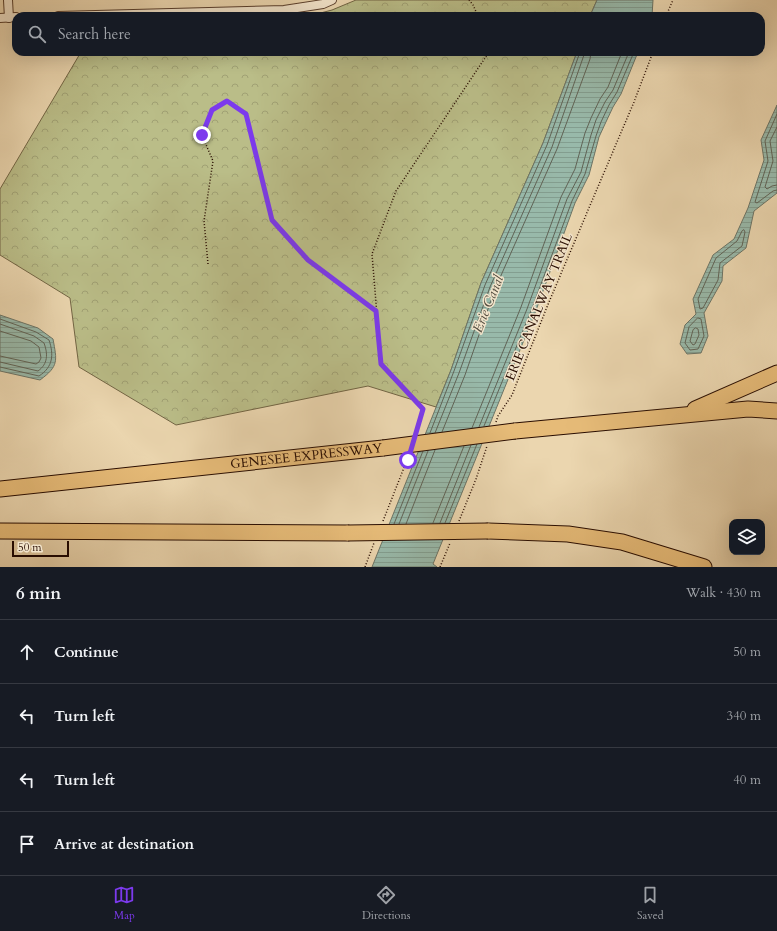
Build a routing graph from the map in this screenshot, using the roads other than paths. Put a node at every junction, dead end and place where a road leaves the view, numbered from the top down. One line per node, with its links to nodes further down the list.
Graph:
1 (8, 0): 4 (street)
2 (332, 0): 3 (street)
3 (209, 12)
4 (8, 18)
5 (777, 372): 7 (highway)
6 (777, 411): 7 (highway, GENESEE EXPRESSWAY)
7 (683, 415): 8 (highway, GENESEE EXPRESSWAY, bridge)
8 (0, 489)
9 (0, 531): 10 (highway, bridge)
10 (674, 559): 11 (highway); 12 (highway)
11 (688, 567)
12 (704, 567)

